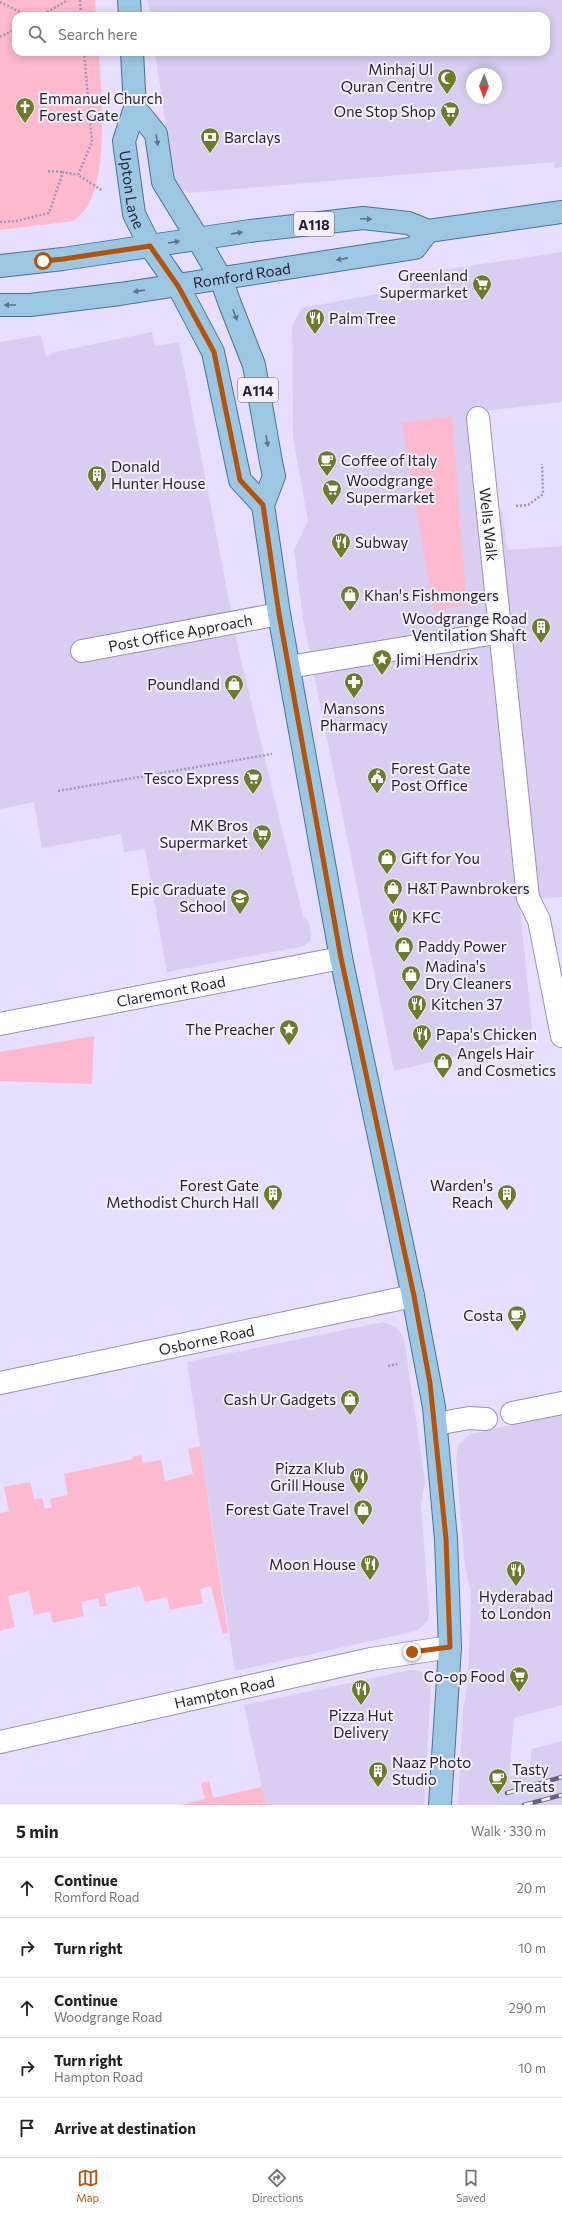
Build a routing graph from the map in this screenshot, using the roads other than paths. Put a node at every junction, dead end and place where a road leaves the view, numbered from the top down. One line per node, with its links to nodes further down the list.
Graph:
1 (129, 0): 2 (main road)
2 (130, 12)
3 (132, 56): 4 (main road, Upton Lane / A114)
4 (135, 108): 7 (main road, Upton Lane / A114, one-way to 7); 8 (main road, Upton Lane / A114)
5 (562, 212): 6 (main road, A118)
6 (428, 231): 7 (main road, A118, one-way to 6); 10 (main road, Romford Road, one-way to 10)
7 (198, 238): 8 (main road, A118, one-way to 7); 10 (main road, A114)
8 (150, 246): 9 (main road, A118); 11 (main road, A114)
9 (0, 266)
10 (221, 279): 11 (main road, Romford Road); 14 (main road, A114, one-way to 14)
11 (178, 286): 12 (main road, Romford Road, one-way to 12); 14 (main road, A114)
12 (0, 305)
13 (478, 418): 16 (street, Wells Walk)
14 (263, 505): 15 (main road, A114)
15 (279, 614): 17 (street, Post Office Approach); 18 (main road, A114)
16 (502, 632): 18 (street); 21 (street, Wells Walk)
17 (82, 651)
18 (289, 667): 19 (main road, A114)
19 (341, 958): 20 (street, Claremont Road); 22 (main road, A114)
20 (0, 1024)
21 (562, 1036)
22 (414, 1296): 23 (street, Osborne Road); 27 (main road, A114)
23 (0, 1383)
24 (562, 1403): 25 (street)
25 (512, 1413)
26 (486, 1419): 27 (street)
27 (436, 1424): 28 (main road, A114)
28 (450, 1647): 29 (street, Hampton Road); 30 (main road, A114)
29 (0, 1742)
30 (440, 1805)

